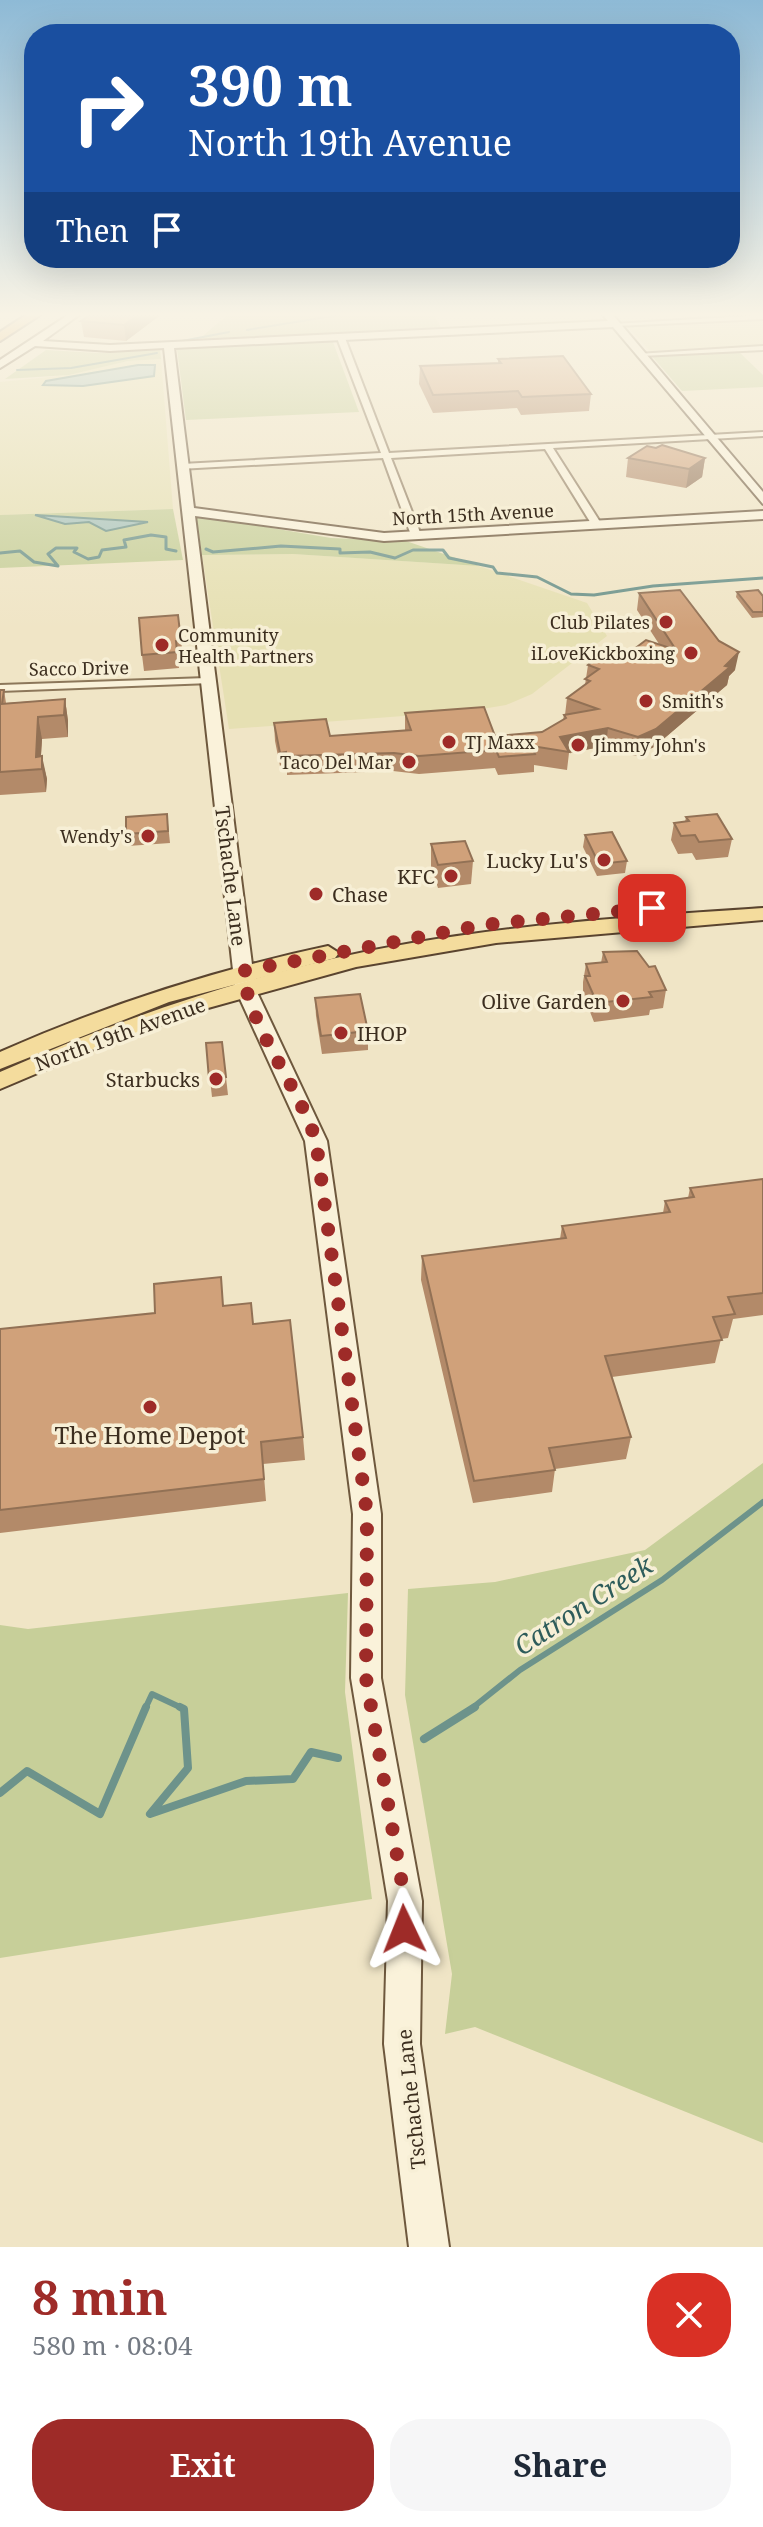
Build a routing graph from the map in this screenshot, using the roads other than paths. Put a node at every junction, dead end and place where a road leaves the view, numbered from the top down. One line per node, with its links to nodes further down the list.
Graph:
1 (177, 420): 8 (street, Tschache Lane)
2 (372, 420): 7 (street)
3 (696, 420): 5 (street)
4 (763, 434): 5 (street)
5 (710, 437): 6 (street); 9 (street)
6 (549, 448): 7 (street); 12 (street)
7 (386, 457): 8 (street); 13 (street)
8 (182, 467): 10 (street, Tschache Lane)
9 (763, 500)
10 (187, 512): 13 (street, North 15th Avenue); 14 (street, Tschache Lane)
11 (763, 515): 12 (street, North 15th Avenue)
12 (597, 525): 13 (street, North 15th Avenue)
13 (416, 535)
14 (207, 681): 15 (street, Sacco Drive); 18 (street, Tschache Lane)
15 (0, 688)
16 (763, 900): 18 (main road, North 19th Avenue)
17 (763, 914): 18 (main road, North 19th Avenue)
18 (244, 980): 19 (main road, North 19th Avenue); 20 (main road, North 19th Avenue); 21 (street, Tschache Lane)
19 (0, 1061)
20 (0, 1081)
21 (429, 2247)

